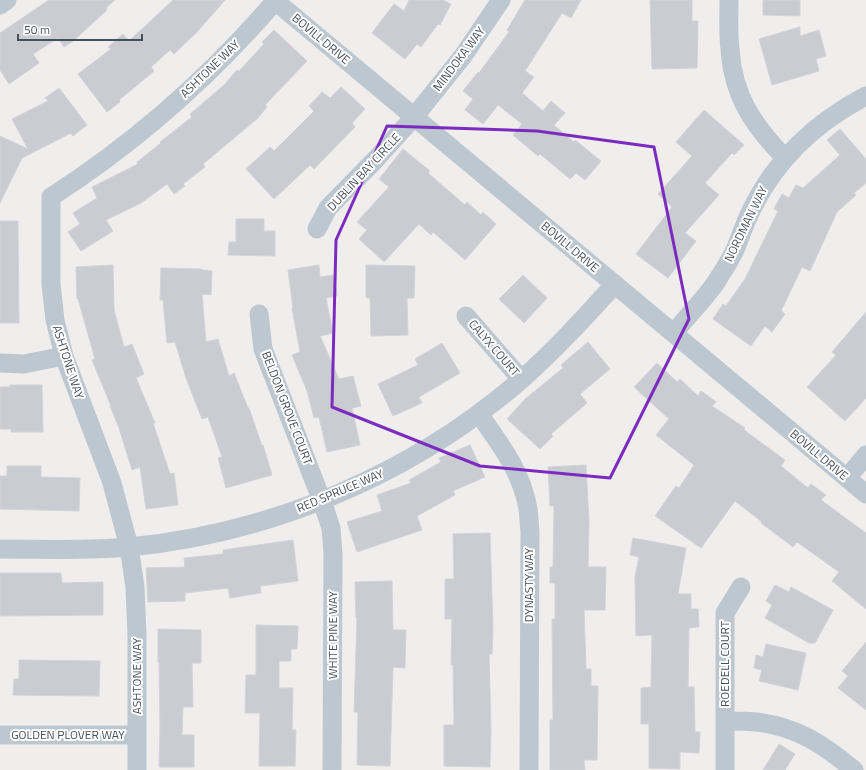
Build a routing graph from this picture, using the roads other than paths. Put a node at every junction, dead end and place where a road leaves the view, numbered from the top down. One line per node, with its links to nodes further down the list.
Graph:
1 (7, 0): 5 (street)
2 (275, 0): 7 (street, BOVILL DRIVE); 14 (street, ASHTONE WAY)
3 (501, 0): 7 (street, MINDOKA WAY)
4 (729, 0): 8 (street)
5 (0, 5)
6 (866, 96): 8 (street, NORDMAN WAY)
7 (414, 117): 9 (street, DUBLIN BAY CIRCLE); 10 (street, BOVILL DRIVE)
8 (785, 158): 13 (street, NORDMAN WAY)
9 (317, 229)
10 (615, 284): 13 (street, BOVILL DRIVE); 16 (street, RED SPRUCE WAY)
11 (259, 314): 21 (street, BELDON GROVE COURT)
12 (466, 316): 16 (street, CALYX COURT)
13 (674, 333): 19 (street, BOVILL DRIVE)
14 (64, 356): 15 (street); 22 (street, ASHTONE WAY)
15 (0, 363)
16 (521, 379): 17 (street, RED SPRUCE WAY)
17 (479, 414): 21 (street, RED SPRUCE WAY); 30 (street, DYNASTY WAY)
18 (866, 455): 19 (street)
19 (847, 478): 20 (street, BOVILL DRIVE)
20 (866, 494)
21 (322, 501): 22 (street, RED SPRUCE WAY); 29 (street, WHITE PINE WAY)
22 (129, 547): 23 (street, RED SPRUCE WAY); 27 (street, ASHTONE WAY)
23 (0, 549)
24 (741, 586): 25 (street, ROEDELL COURT)
25 (725, 721): 31 (street, ROEDELL COURT); 32 (street)
26 (0, 735): 27 (street, GOLDEN PLOVER WAY)
27 (137, 735): 28 (street, ASHTONE WAY)
28 (137, 770)
29 (332, 770)
30 (529, 770)
31 (725, 770)
32 (854, 770)

